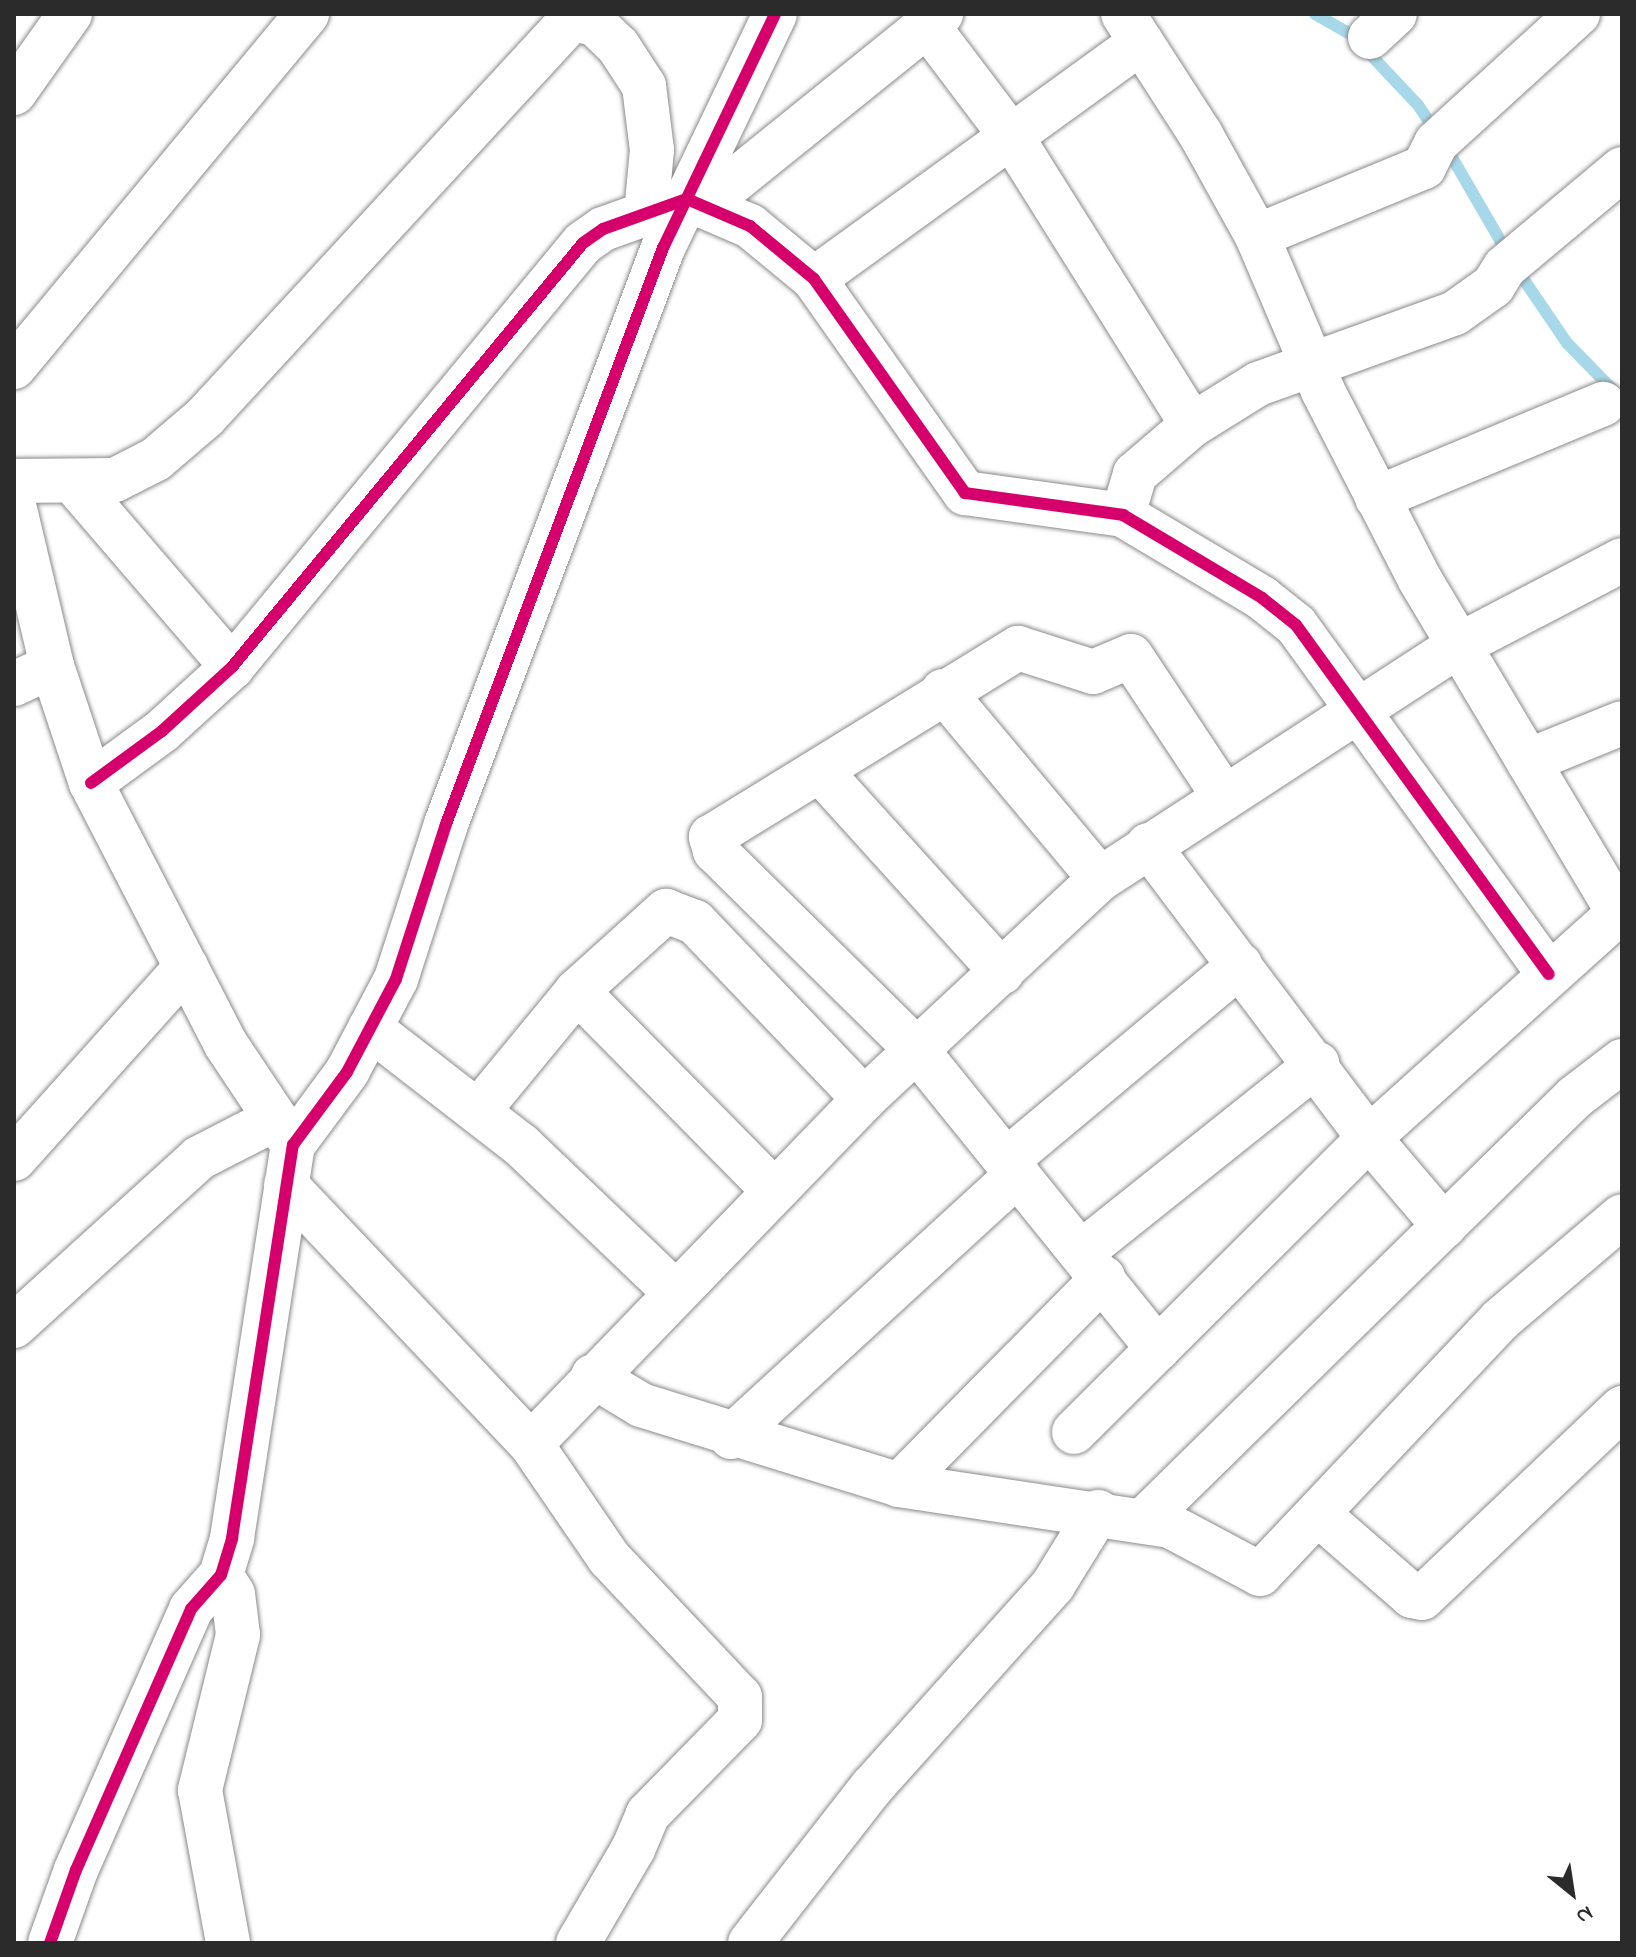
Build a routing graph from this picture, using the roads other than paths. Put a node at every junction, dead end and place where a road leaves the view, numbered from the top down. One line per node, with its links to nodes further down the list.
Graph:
1 (70, 14): 7 (street)
2 (307, 14): 15 (street)
3 (775, 14): 10 (street)
4 (1578, 14): 12 (street)
5 (934, 19): 8 (street); 10 (street)
6 (1132, 28): 8 (street); 12 (street)
7 (14, 93)
8 (1011, 136): 13 (street); 17 (street)
9 (1622, 169): 14 (street)
10 (695, 202): 11 (street); 13 (street); 42 (street)
11 (646, 213): 19 (street); 25 (street)
12 (1257, 236): 14 (street)
13 (814, 279): 22 (street)
14 (1312, 366): 17 (street); 20 (street)
15 (14, 367)
16 (1603, 404): 20 (street)
17 (1192, 425): 22 (street)
18 (14, 481): 19 (street)
19 (74, 483): 25 (street)
20 (1377, 498): 24 (street)
21 (14, 505): 26 (street)
22 (1123, 515): 28 (street)
23 (1622, 560): 24 (street)
24 (1459, 645): 28 (street); 30 (street)
25 (232, 667): 32 (street)
26 (33, 675): 32 (street)
27 (943, 691): 31 (street); 33 (street); 35 (street)
28 (1357, 708): 33 (street); 40 (street)
29 (1622, 723): 30 (street)
30 (1528, 761): 36 (street)
31 (821, 772): 39 (street); 43 (street)
32 (91, 783): 38 (street)
33 (1223, 795): 34 (street)
34 (1148, 845): 35 (street); 37 (street)
35 (1100, 879): 39 (street)
36 (1615, 895): 40 (street)
37 (1240, 965): 45 (street); 51 (street)
38 (186, 967): 49 (street); 50 (street)
39 (1002, 972): 43 (street)
40 (1549, 974): 48 (street)
41 (577, 991): 46 (street); 47 (street); 52 (street)
42 (370, 1028): 47 (street); 49 (street)
43 (917, 1050): 46 (street); 51 (street)
44 (1622, 1061): 54 (street)
45 (1317, 1064): 48 (street); 55 (street)
46 (864, 1099): 52 (street)
47 (479, 1110): 56 (street)
48 (1369, 1138): 54 (street); 58 (street)
49 (285, 1150): 57 (street); 63 (street); 68 (street)
50 (14, 1159)
51 (1012, 1167): 55 (street); 62 (street)
52 (773, 1190): 56 (street)
53 (1622, 1216): 66 (street)
54 (1444, 1226): 67 (street)
55 (1093, 1265): 58 (street); 64 (street)
56 (674, 1291): 59 (street)
57 (14, 1326)
58 (1158, 1349): 61 (street)
59 (593, 1376): 62 (street); 63 (street)
60 (1622, 1408): 66 (street)
61 (1074, 1432)
62 (731, 1437): 64 (street)
63 (531, 1444): 71 (street)
64 (899, 1485): 65 (street)
65 (1098, 1512): 67 (street); 72 (street)
66 (1318, 1514): 67 (street)
67 (1145, 1519)
68 (221, 1575): 69 (street); 70 (street)
69 (50, 1943)
70 (228, 1943)
71 (578, 1943)
72 (750, 1943)

